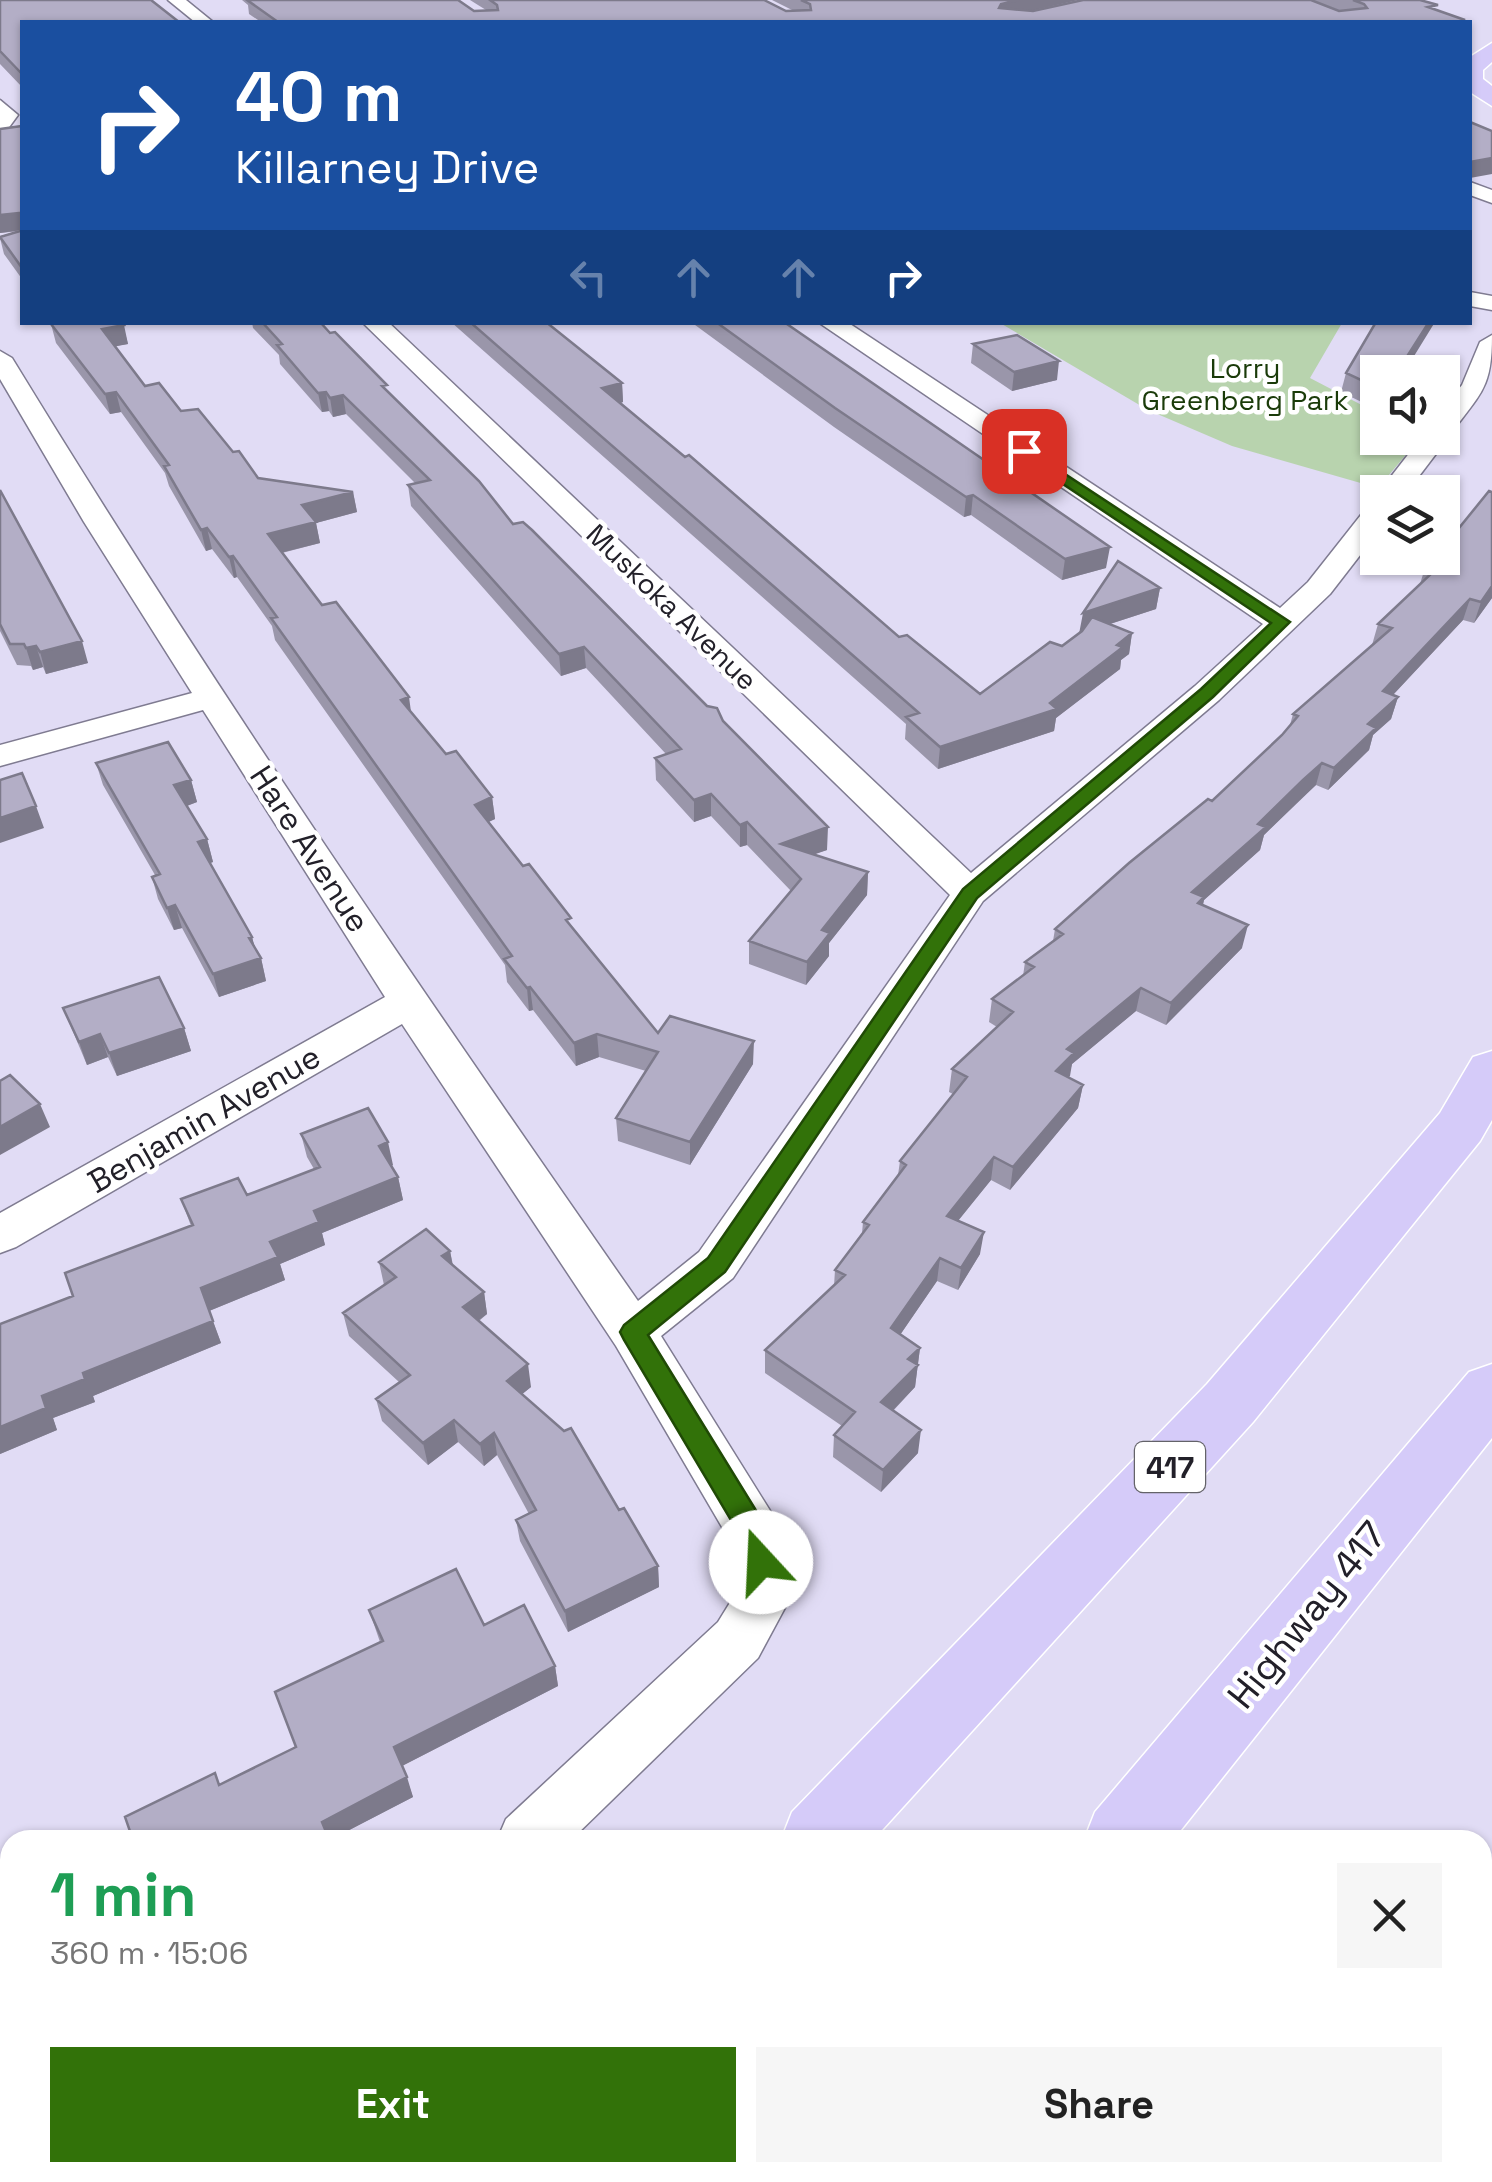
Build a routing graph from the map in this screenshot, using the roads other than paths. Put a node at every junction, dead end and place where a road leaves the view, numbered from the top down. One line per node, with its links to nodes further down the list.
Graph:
1 (176, 0): 2 (street)
2 (202, 20)
3 (1492, 50): 4 (highway)
4 (1472, 67)
5 (1472, 81): 6 (highway)
6 (1492, 99)
7 (0, 106): 8 (street)
8 (0, 126)
9 (377, 325): 20 (street, Muskoka Avenue)
10 (835, 325): 17 (street)
11 (1492, 342): 13 (street)
12 (0, 358): 18 (street, Hare Avenue)
13 (1460, 404)
14 (1421, 455): 15 (street)
15 (1406, 475)
16 (1360, 535): 17 (street)
17 (1282, 622): 20 (street)
18 (213, 697): 19 (street); 21 (street, Hare Avenue)
19 (0, 756)
20 (970, 893): 24 (street)
21 (408, 1002): 23 (street, Benjamin Avenue); 24 (street, Hare Avenue)
22 (1492, 1070): 27 (highway, 417)
23 (0, 1235)
24 (633, 1332): 26 (street, Hare Avenue)
25 (1492, 1391): 28 (highway, Highway 417)
26 (538, 1830)
27 (829, 1830)
28 (1131, 1830)

